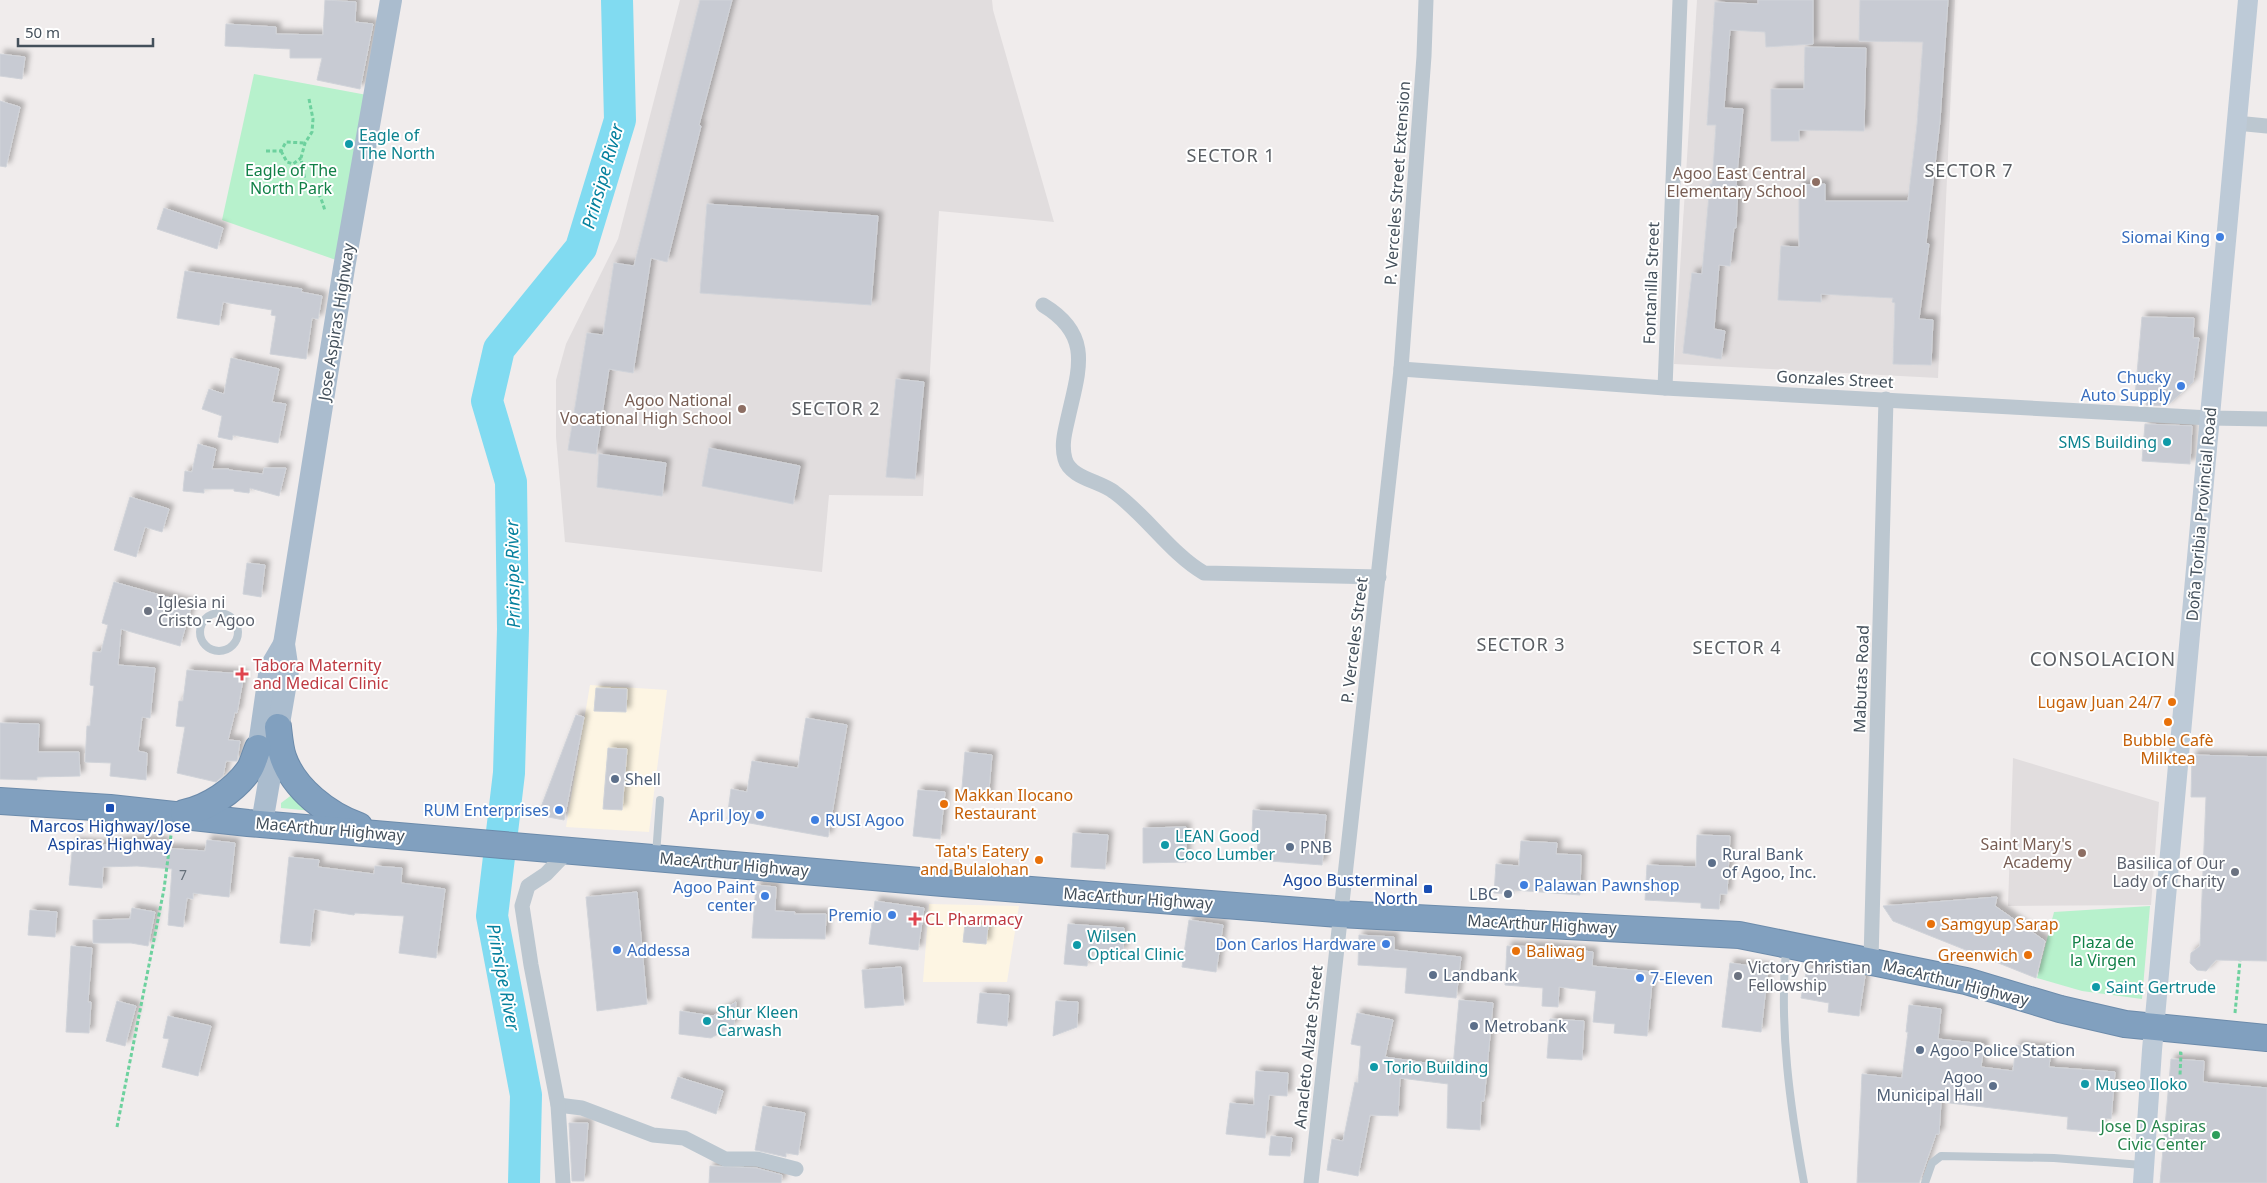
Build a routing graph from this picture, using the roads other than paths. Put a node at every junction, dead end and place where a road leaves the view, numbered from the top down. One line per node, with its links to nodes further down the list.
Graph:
1 (391, 0): 14 (main road, Jose Aspiras Highway)
2 (1426, 0): 8 (street, P. Verceles Street Extension)
3 (1680, 0): 9 (street, Fontanilla Street)
4 (2248, 0): 5 (street, Doña Toribia Provincial Road)
5 (2236, 123): 6 (street); 11 (street, Doña Toribia Provincial Road)
6 (2267, 126)
7 (1043, 304): 13 (street)
8 (1401, 369): 9 (street, Gonzales Street); 13 (street, P. Verceles Street)
9 (1665, 388): 10 (street, Gonzales Street)
10 (1886, 399): 11 (street, Gonzales Street); 27 (street, Mabutas Road)
11 (2210, 418): 12 (street, Gonzales Street); 28 (street, Doña Toribia Provincial Road)
12 (2267, 419)
13 (1379, 578): 25 (street, P. Verceles Street)
14 (284, 644): 16 (main road, Jose Aspiras Highway); 17 (main road, Jose Aspiras Highway)
15 (213, 651): 15 (lane)
16 (278, 727): 21 (main road, Jose Aspiras Highway); 22 (highway)
17 (258, 748): 20 (highway); 21 (main road, Jose Aspiras Highway)
18 (660, 800): 24 (lane)
19 (0, 801): 20 (highway, MacArthur Highway)
20 (174, 823): 21 (highway, MacArthur Highway)
21 (255, 823): 22 (highway, MacArthur Highway)
22 (378, 834): 23 (highway, MacArthur Highway)
23 (570, 849): 24 (highway, MacArthur Highway); 30 (street)
24 (656, 856): 25 (highway, MacArthur Highway)
25 (1339, 914): 26 (highway, MacArthur Highway); 34 (street, Anacleto Alzate Street)
26 (1787, 944): 27 (highway, MacArthur Highway); 35 (lane)
27 (1871, 960): 28 (highway, MacArthur Highway)
28 (2155, 1028): 29 (highway, MacArthur Highway); 32 (street, Doña Toribia Provincial Road)
29 (2267, 1038)
30 (558, 1105): 31 (street); 33 (street)
31 (796, 1170)
32 (2143, 1174): 36 (lane)
33 (564, 1183)
34 (1311, 1183)
35 (1804, 1183)
36 (1926, 1183)

